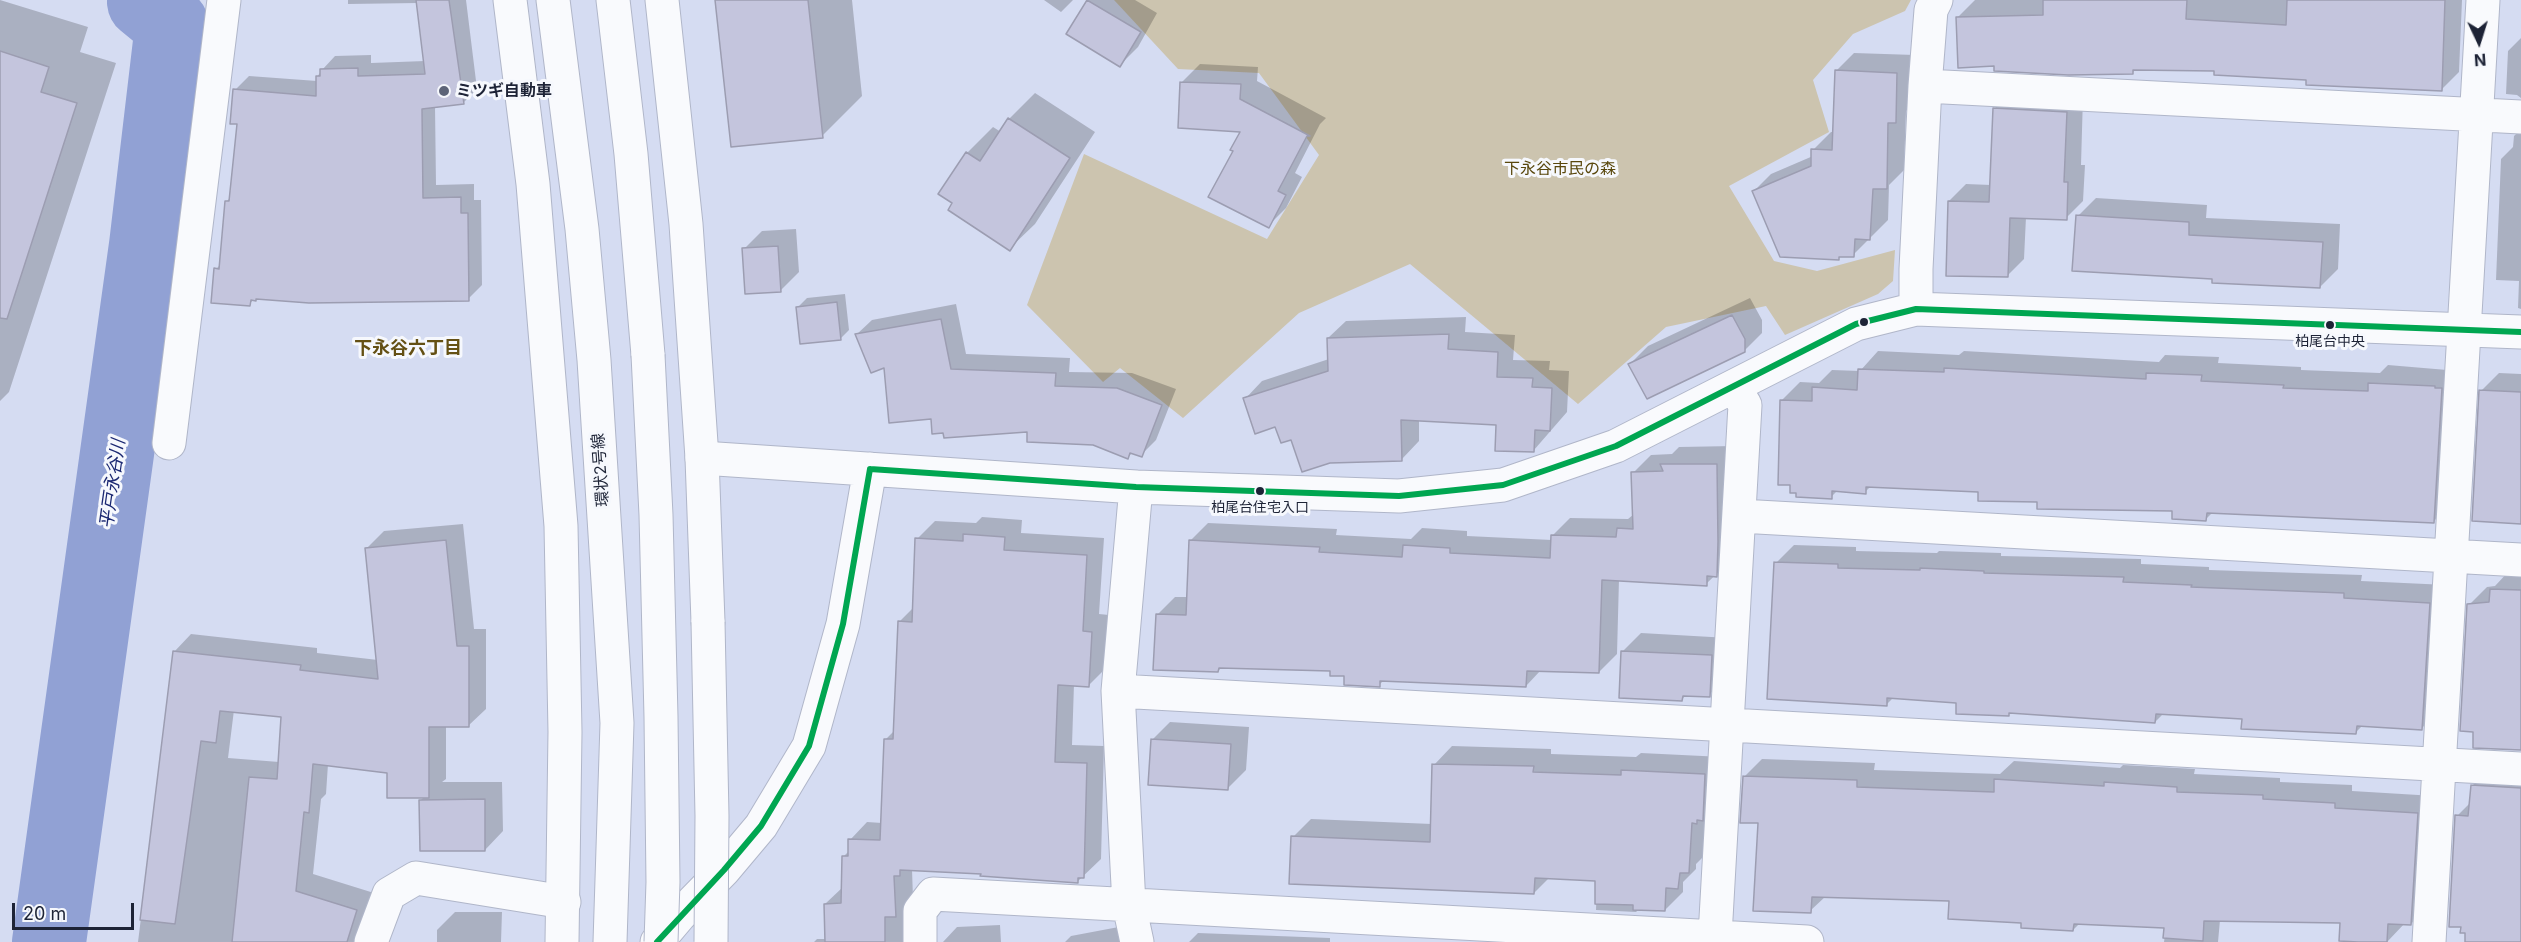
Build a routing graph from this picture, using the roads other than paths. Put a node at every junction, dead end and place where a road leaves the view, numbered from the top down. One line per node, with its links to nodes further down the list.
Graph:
1 (224, 0): 15 (street)
2 (510, 0): 26 (street)
3 (553, 0): 32 (street, 環状2号線)
4 (613, 0): 33 (street, bridge)
5 (662, 0): 16 (street)
6 (1936, 0): 8 (street)
7 (2483, 0): 9 (street)
8 (1925, 86): 9 (street); 11 (street)
9 (2475, 114): 10 (street); 12 (street)
10 (2521, 117)
11 (1916, 309): 12 (street); 14 (street)
12 (2462, 329): 13 (street); 20 (street)
13 (2521, 332)
14 (1734, 387): 18 (street); 19 (street)
15 (169, 443)
16 (702, 458): 17 (street); 34 (street, bridge)
17 (870, 469): 18 (street); 33 (street)
18 (1136, 487): 22 (street)
19 (1740, 516): 20 (street); 23 (street)
20 (2450, 556): 21 (street); 24 (street)
21 (2521, 560)
22 (1118, 692): 23 (street); 27 (street)
23 (1728, 725): 24 (street); 29 (street)
24 (2439, 764): 25 (street); 38 (street)
25 (2521, 769)
26 (564, 902): 30 (street); 31 (street)
27 (1129, 905): 28 (street); 35 (street); 36 (street)
28 (1565, 935): 29 (street)
29 (1715, 936): 37 (street)
30 (371, 942)
31 (562, 942)
32 (610, 942)
33 (659, 942)
34 (711, 942)
35 (920, 942)
36 (1137, 942)
37 (1808, 942)
38 (2429, 942)

